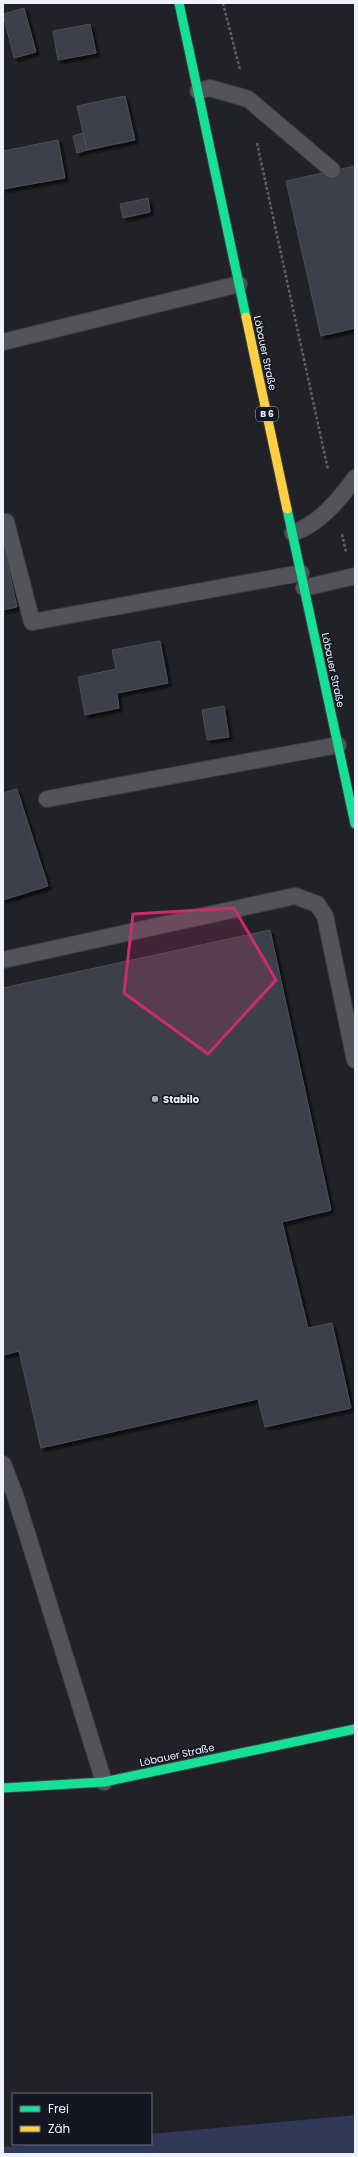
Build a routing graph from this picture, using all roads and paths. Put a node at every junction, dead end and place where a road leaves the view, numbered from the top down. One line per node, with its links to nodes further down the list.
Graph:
1 (179, 3): 3 (main road, Löbauer Straße / B 6)
2 (223, 3): 4 (path)
3 (198, 91): 4 (lane); 6 (main road, Löbauer Straße / B 6)
4 (248, 99): 5 (lane); 9 (path)
5 (332, 170)
6 (239, 284): 7 (lane); 11 (main road, Löbauer Straße / B 6)
7 (3, 342)
8 (355, 478): 9 (lane)
9 (335, 504): 11 (lane); 12 (path)
10 (6, 522): 13 (lane)
11 (293, 533): 13 (main road, Löbauer Straße / B 6)
12 (353, 576): 13 (lane)
13 (302, 580): 14 (main road, Löbauer Straße / B 6)
14 (338, 745): 15 (lane); 16 (main road, Löbauer Straße / B 6)
15 (47, 799)
16 (355, 824)
17 (3, 960): 18 (lane)
18 (355, 1060)
19 (3, 1464): 21 (lane)
20 (355, 1729): 21 (main road, Löbauer Straße)
21 (104, 1782): 22 (main road, Löbauer Straße)
22 (3, 1788)

